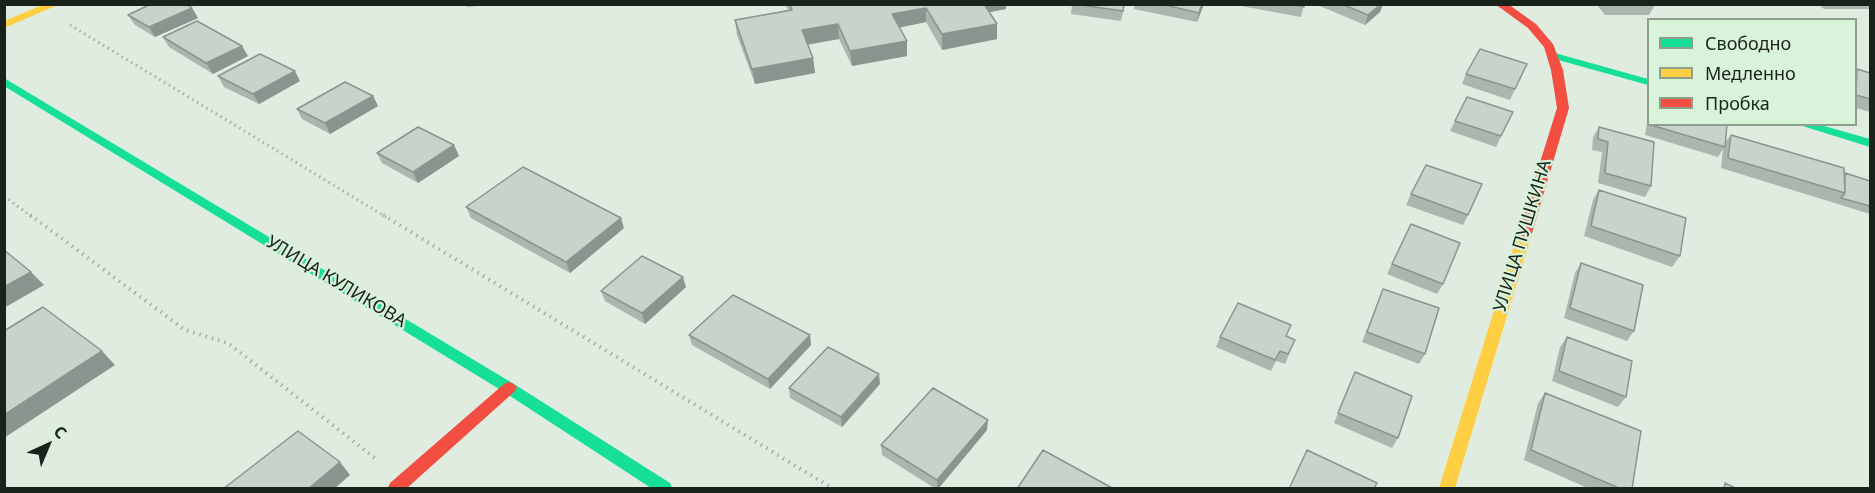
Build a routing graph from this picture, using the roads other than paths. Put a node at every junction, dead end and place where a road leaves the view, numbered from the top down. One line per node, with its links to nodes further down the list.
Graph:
1 (1500, 4): 4 (street, УЛИЦА ПУШКИНА)
2 (50, 7): 3 (street)
3 (4, 25)
4 (1555, 56): 6 (street); 12 (street, УЛИЦА ПУШКИНА)
5 (4, 81): 9 (street, УЛИЦА КУЛИКОВА)
6 (1647, 82)
7 (1809, 126): 8 (street)
8 (1870, 144)
9 (509, 388): 10 (street); 11 (street, УЛИЦА КУЛИКОВА)
10 (400, 485)
11 (664, 489)
12 (1447, 489)

